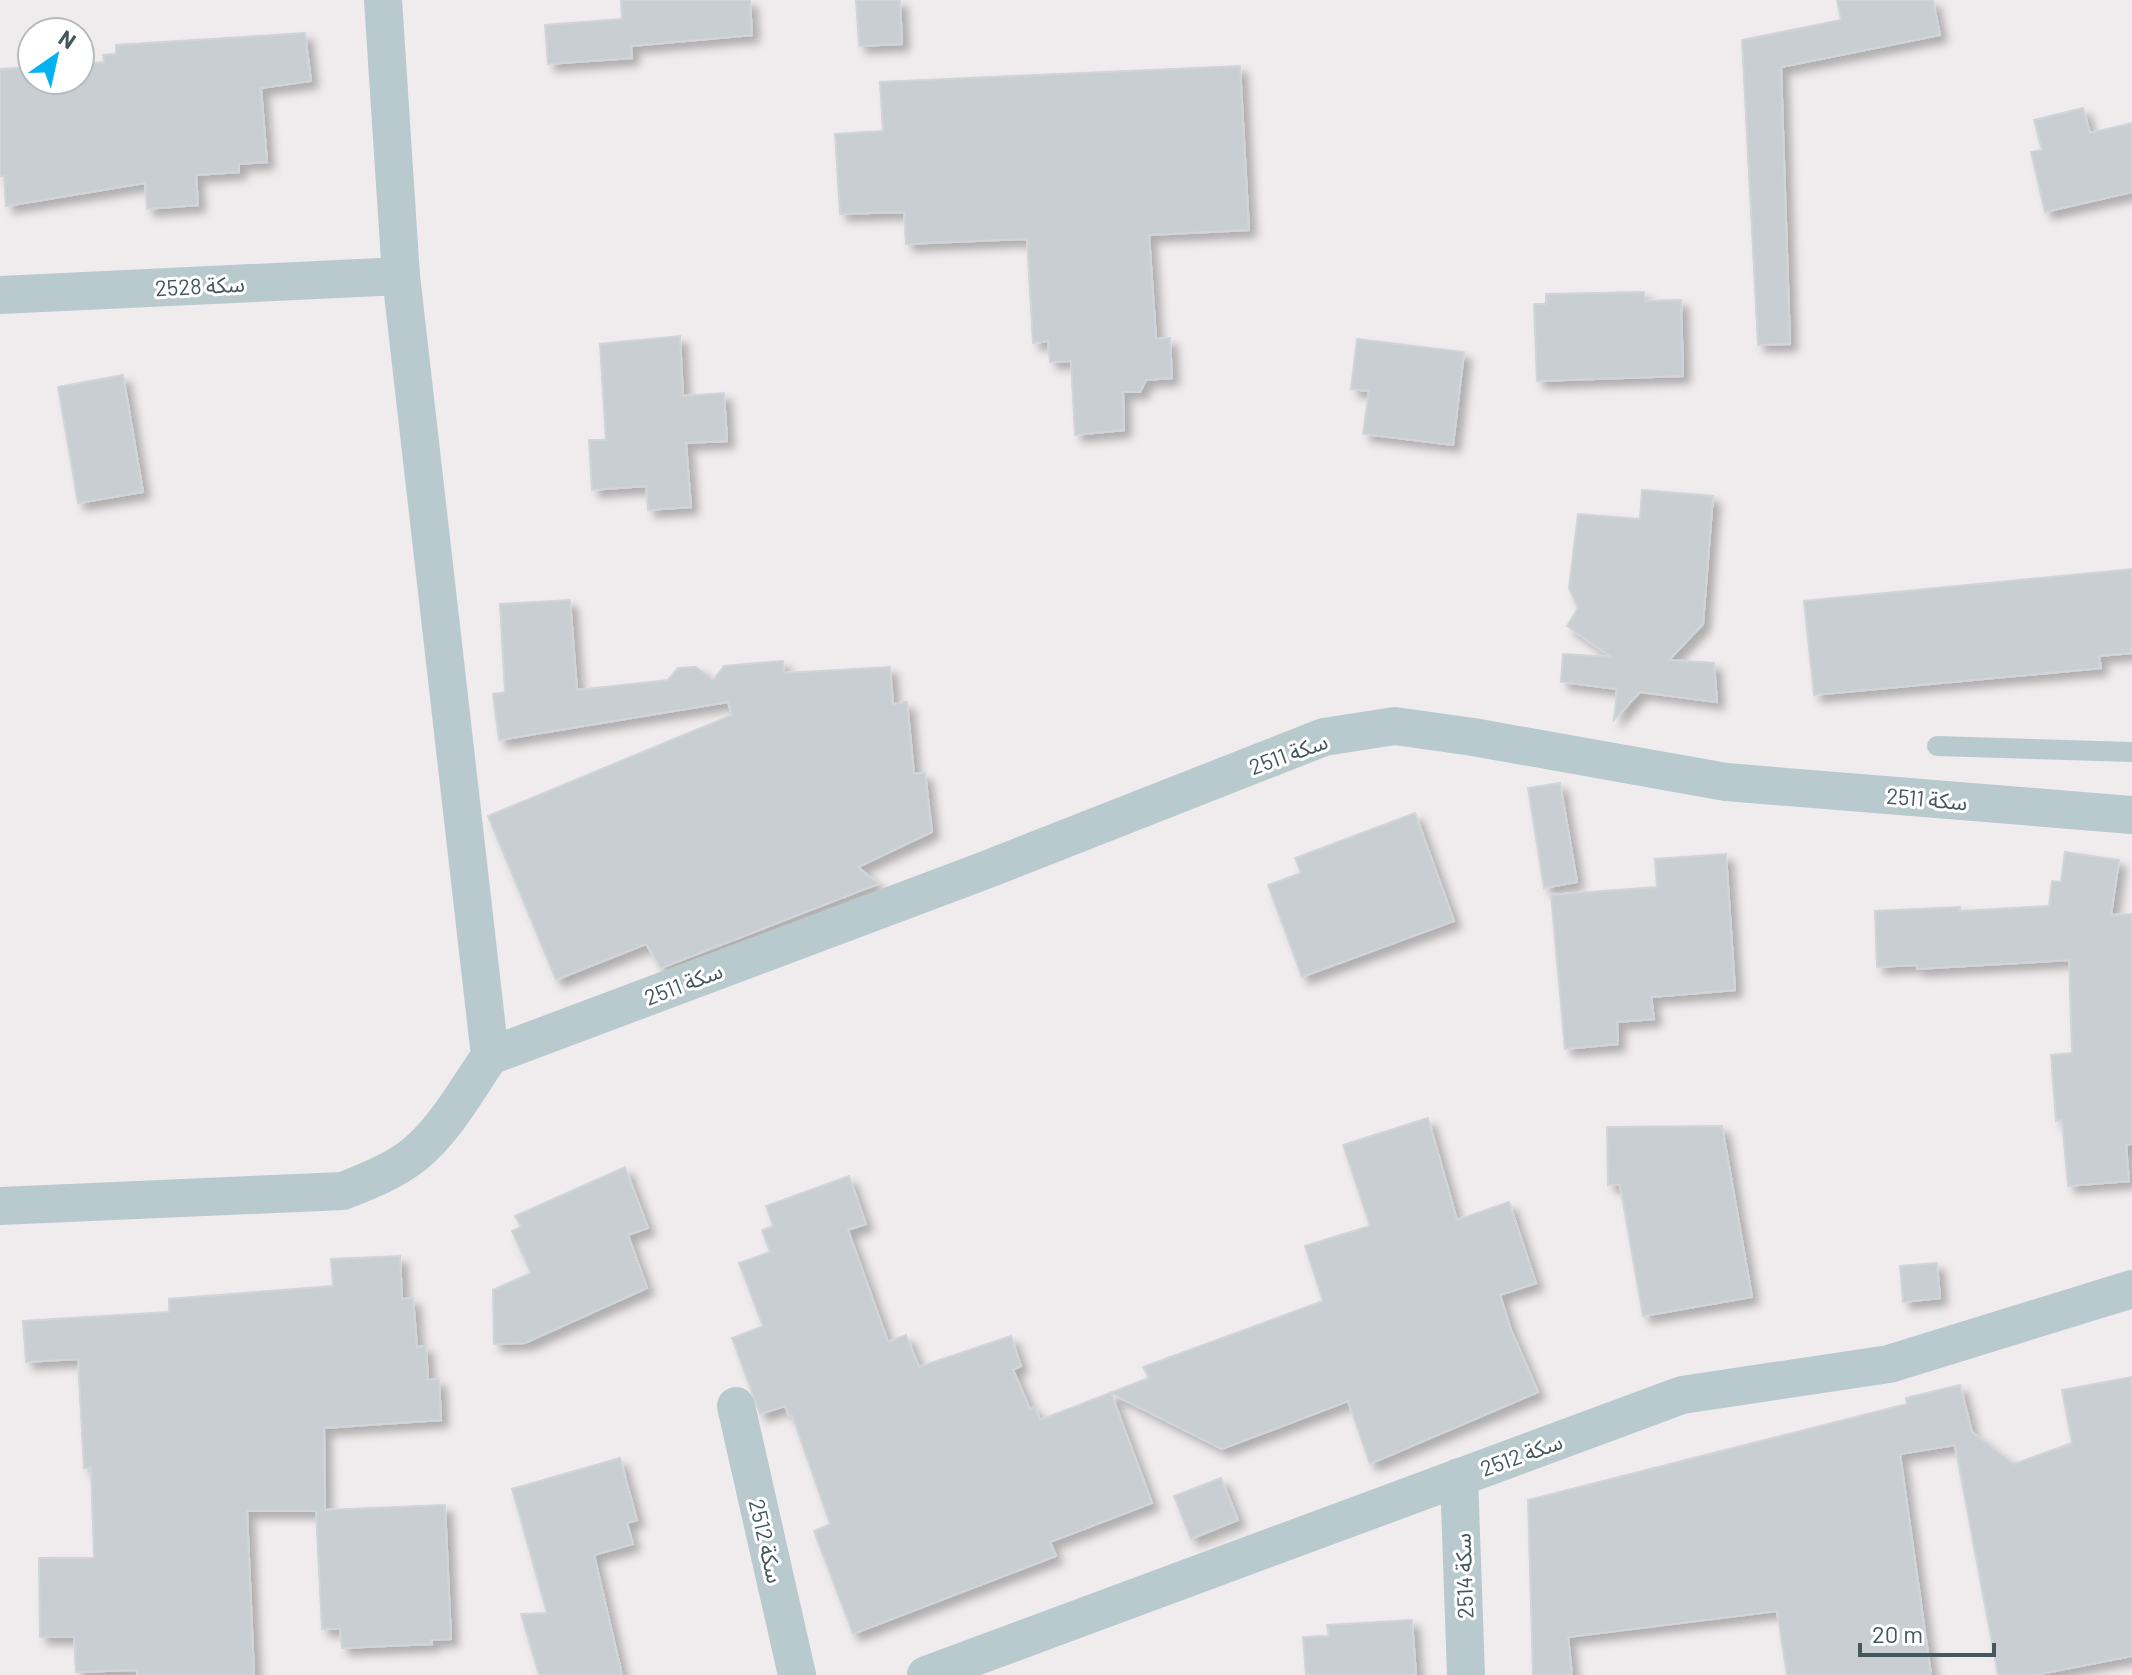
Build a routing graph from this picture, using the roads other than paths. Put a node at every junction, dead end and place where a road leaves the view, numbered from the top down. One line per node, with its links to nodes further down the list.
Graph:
1 (383, 0): 2 (street)
2 (401, 276): 3 (street, سكة 2528); 7 (street)
3 (0, 295)
4 (1937, 746): 5 (lane)
5 (2132, 752)
6 (2132, 815): 7 (street, سكة 2511)
7 (490, 1056): 8 (street)
8 (0, 1206)
9 (2132, 1289): 11 (street, سكة 2512)
10 (736, 1406): 12 (street, سكة 2512)
11 (1459, 1477): 13 (street, سكة 2512); 14 (street, سكة 2514)
12 (797, 1675)
13 (926, 1675)
14 (1466, 1675)

